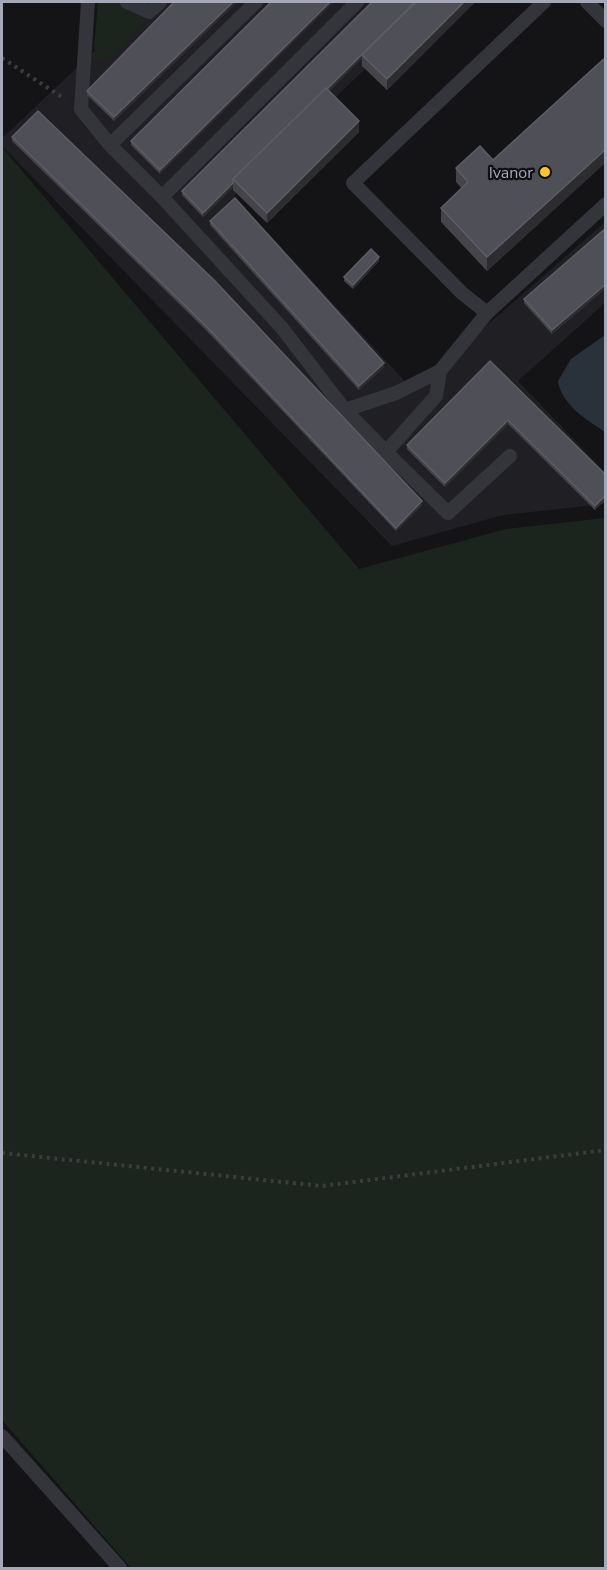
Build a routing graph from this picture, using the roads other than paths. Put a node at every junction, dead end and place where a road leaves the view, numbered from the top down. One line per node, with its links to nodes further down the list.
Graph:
1 (88, 2): 9 (lane)
2 (127, 2): 3 (lane)
3 (160, 2)
4 (256, 2): 9 (lane)
5 (357, 2): 10 (lane)
6 (544, 2): 12 (lane)
7 (587, 2): 8 (lane)
8 (606, 21)
9 (110, 145): 10 (lane)
10 (162, 197): 14 (lane)
11 (606, 204): 12 (lane)
12 (487, 313): 13 (lane)
13 (440, 371): 14 (lane); 15 (lane)
14 (345, 410): 15 (lane)
15 (386, 452): 16 (lane)
16 (510, 456)
17 (2, 1436): 18 (lane)
18 (120, 1569)

